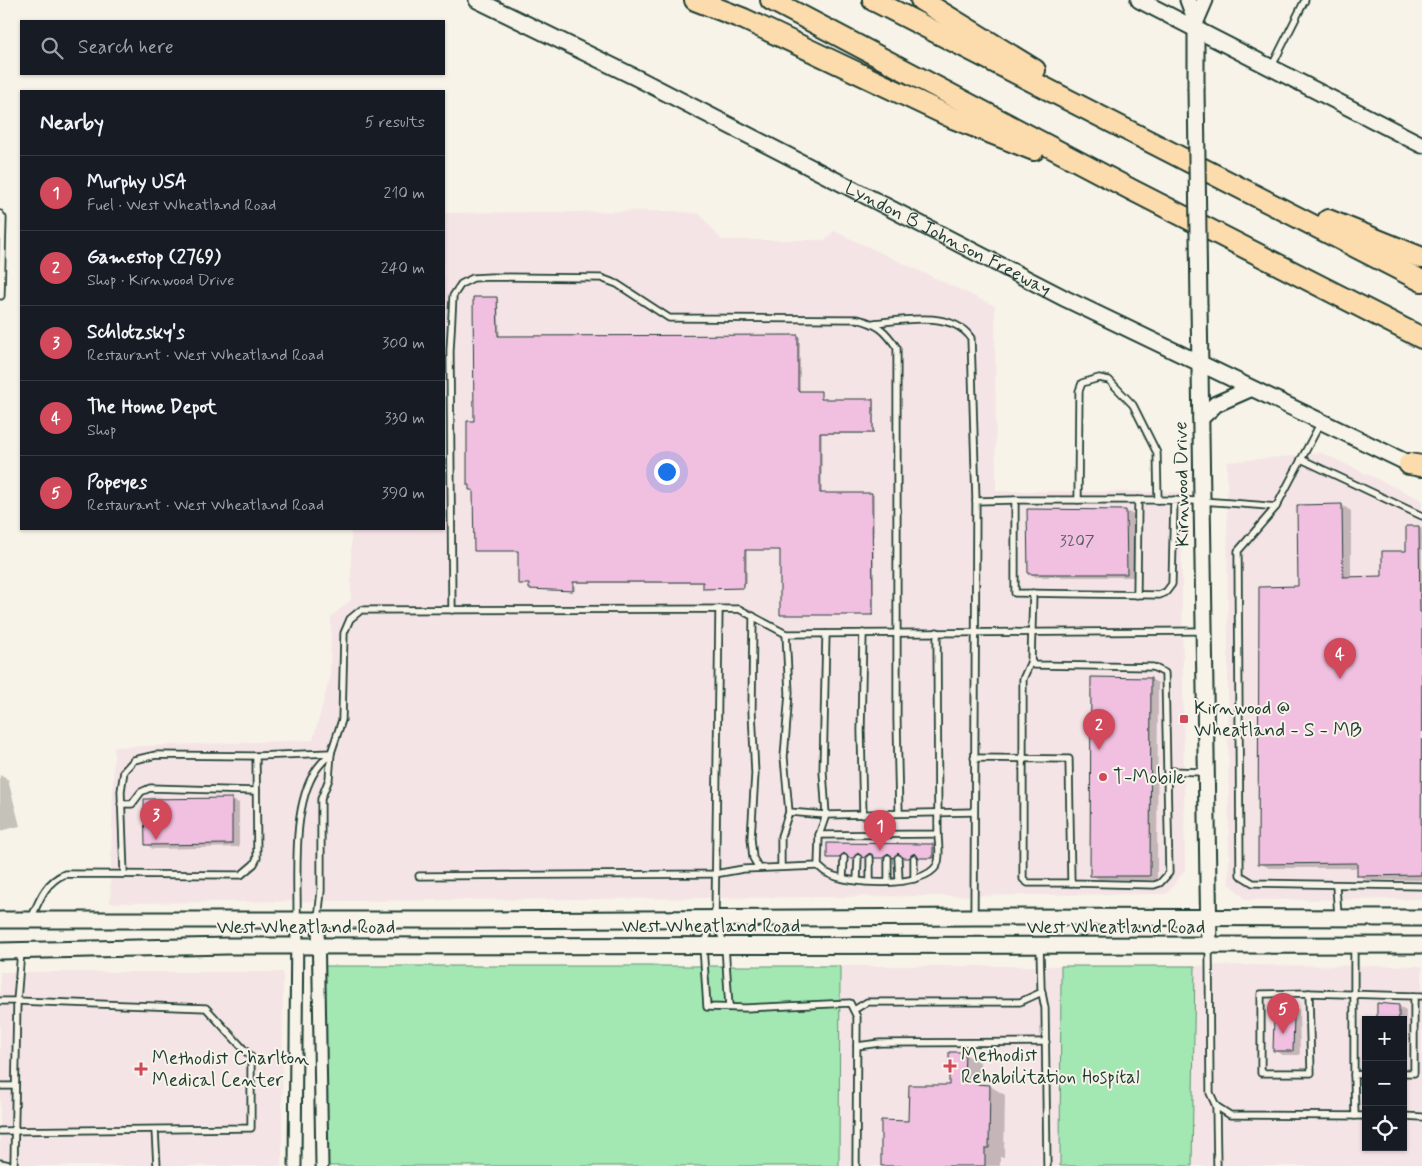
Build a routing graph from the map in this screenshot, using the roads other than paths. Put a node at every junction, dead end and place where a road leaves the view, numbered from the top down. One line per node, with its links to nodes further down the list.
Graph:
1 (477, 0): 24 (main road, Lyndon B Johnson Freeway)
2 (696, 0): 15 (highway)
3 (771, 0): 15 (highway)
4 (873, 0): 12 (highway)
5 (921, 0): 12 (highway)
6 (1139, 0): 10 (main road)
7 (1188, 0): 10 (main road, Kirnwood Drive)
8 (1206, 0): 10 (main road, Kirnwood Drive)
9 (1305, 0): 11 (lane)
10 (1196, 25): 11 (main road); 24 (main road, Kirnwood Drive, bridge)
11 (1272, 66): 13 (main road)
12 (1131, 132): 14 (highway)
13 (1422, 145)
14 (1235, 184): 17 (highway); 18 (highway)
15 (1132, 190): 20 (highway)
16 (0, 214): 19 (lane)
17 (1422, 258)
18 (1422, 281)
19 (1, 296)
20 (1378, 316): 22 (highway); 23 (highway)
21 (874, 323): 36 (lane); 42 (lane); 45 (lane)
22 (1422, 338)
23 (1422, 344)
24 (1200, 365): 25 (main road, Lyndon B Johnson Freeway); 26 (main road, Kirnwood Drive)
25 (1250, 389): 26 (main road); 27 (main road, Lyndon B Johnson Freeway)
26 (1201, 418): 35 (main road, Kirnwood Drive)
27 (1321, 422): 28 (lane); 29 (main road, Lyndon B Johnson Freeway)
28 (1301, 459): 37 (lane); 38 (lane)
29 (1418, 467)
30 (1015, 500): 31 (lane); 36 (lane); 39 (lane)
31 (1078, 500): 32 (lane); 33 (lane)
32 (1138, 500): 33 (lane); 40 (lane)
33 (1158, 500): 34 (lane)
34 (1174, 500): 35 (lane); 40 (lane)
35 (1202, 500): 37 (lane); 44 (main road, Kirnwood Drive)
36 (976, 501): 47 (lane)
37 (1276, 507): 100 (lane)
38 (1422, 516)
39 (1033, 594): 40 (lane); 48 (lane)
40 (1137, 595)
41 (719, 609): 42 (lane); 43 (lane); 91 (lane)
42 (452, 610): 53 (lane)
43 (753, 616): 50 (lane); 89 (lane)
44 (1204, 631): 48 (lane); 58 (main road, Kirnwood Drive)
45 (897, 632): 46 (lane); 49 (lane); 63 (lane)
46 (937, 632): 47 (lane); 64 (lane)
47 (974, 632): 48 (lane); 55 (lane)
48 (1031, 632): 52 (lane)
49 (863, 633): 51 (lane); 66 (lane)
50 (786, 634): 51 (lane); 61 (lane)
51 (826, 634): 65 (lane)
52 (1031, 661): 56 (lane); 57 (lane)
53 (331, 753): 54 (lane); 109 (lane); 110 (lane)
54 (256, 756): 59 (lane); 60 (lane)
55 (974, 758): 56 (lane); 62 (lane)
56 (1024, 759): 99 (lane); 99 (lane)
57 (1168, 771): 58 (lane); 99 (lane)
58 (1207, 772): 103 (main road, Kirnwood Drive)
59 (256, 791): 60 (lane); 90 (lane)
60 (121, 804): 90 (lane)
61 (789, 812): 65 (lane); 87 (lane)
62 (974, 812): 64 (lane); 102 (lane)
63 (899, 813): 64 (lane); 66 (lane)
64 (938, 813): 67 (lane)
65 (826, 815): 66 (lane); 68 (lane)
66 (863, 815)
67 (938, 834): 74 (lane); 95 (lane)
68 (819, 835): 69 (lane); 88 (lane)
69 (844, 835): 70 (lane); 75 (lane)
70 (858, 835): 71 (lane); 76 (lane)
71 (871, 835): 72 (lane); 77 (lane)
72 (888, 835): 73 (lane); 78 (lane)
73 (898, 835): 74 (lane); 79 (lane)
74 (914, 835): 80 (lane)
75 (844, 843)
76 (858, 843)
77 (871, 843)
78 (888, 843)
79 (898, 843)
80 (914, 844)
81 (844, 858): 93 (lane)
82 (858, 858): 94 (lane)
83 (870, 858): 96 (lane)
84 (888, 858): 98 (lane)
85 (898, 858): 97 (lane)
86 (914, 858): 95 (lane)
87 (781, 866): 88 (lane); 89 (lane)
88 (818, 866): 93 (lane)
89 (759, 868): 91 (lane)
90 (124, 874): 108 (lane)
91 (715, 874): 92 (lane); 106 (lane)
92 (418, 876)
93 (843, 878): 94 (lane)
94 (857, 880): 96 (lane)
95 (914, 880): 97 (lane)
96 (870, 881): 98 (lane)
97 (898, 881): 98 (lane)
98 (888, 882)
99 (1070, 883)
100 (1336, 886): 101 (lane); 104 (lane)
101 (1422, 886)
102 (974, 916): 103 (main road, West Wheatland Road); 106 (main road, West Wheatland Road)
103 (1209, 917): 104 (main road, West Wheatland Road); 116 (main road, Kirnwood Drive)
104 (1338, 918): 105 (main road, West Wheatland Road)
105 (1422, 918)
106 (715, 919): 110 (main road, West Wheatland Road); 114 (lane); 115 (lane)
107 (0, 920): 108 (main road, West Wheatland Road)
108 (31, 920): 109 (main road, West Wheatland Road)
109 (297, 920): 110 (main road, West Wheatland Road); 113 (street)
110 (318, 921): 117 (street)
111 (1354, 945): 112 (main road, West Wheatland Road); 116 (main road, West Wheatland Road); 123 (lane)
112 (1422, 945)
113 (297, 946): 117 (main road, West Wheatland Road); 120 (main road, West Wheatland Road); 148 (street)
114 (703, 946): 115 (main road, West Wheatland Road); 117 (main road, West Wheatland Road); 128 (lane)
115 (725, 946): 118 (main road, West Wheatland Road); 128 (lane)
116 (1209, 946): 118 (main road, West Wheatland Road); 137 (lane)
117 (318, 947): 149 (street)
118 (1040, 947): 121 (lane)
119 (0, 951): 120 (main road, West Wheatland Road)
120 (21, 951): 127 (lane)
121 (1042, 992): 129 (lane); 130 (lane)
122 (1309, 993): 122 (lane); 123 (lane)
123 (1355, 995): 124 (lane); 134 (lane)
124 (1414, 996): 125 (lane); 132 (lane)
125 (1422, 996)
126 (0, 1001): 127 (lane)
127 (16, 1001): 136 (lane); 142 (lane)
128 (728, 1006): 129 (lane)
129 (854, 1010): 131 (lane)
130 (1046, 1042): 131 (lane); 151 (lane)
131 (857, 1046): 150 (lane)
132 (1407, 1073)
133 (1362, 1074): 134 (lane)
134 (1354, 1075): 138 (lane)
135 (0, 1086): 136 (lane)
136 (15, 1086): 144 (lane)
137 (1216, 1106): 138 (lane); 152 (lane)
138 (1354, 1116): 139 (lane)
139 (1362, 1116)
140 (1407, 1116): 141 (lane)
141 (1422, 1117)
142 (155, 1130): 144 (lane); 147 (lane)
143 (0, 1131): 144 (lane)
144 (15, 1131): 146 (lane)
145 (0, 1163): 146 (lane)
146 (14, 1166)
147 (157, 1166)
148 (295, 1166)
149 (322, 1166)
150 (856, 1166)
151 (1047, 1166)
152 (1217, 1166)

